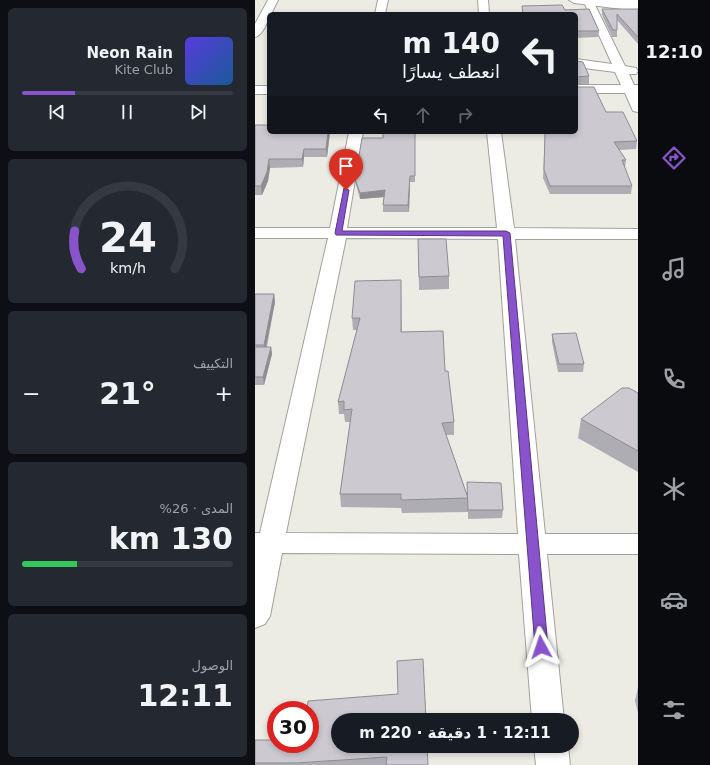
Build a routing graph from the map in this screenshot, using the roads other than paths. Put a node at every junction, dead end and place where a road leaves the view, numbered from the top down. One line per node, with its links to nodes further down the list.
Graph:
1 (273, 0): 10 (street)
2 (383, 0): 8 (street)
3 (483, 0): 9 (street)
4 (574, 0): 5 (street)
5 (589, 2): 6 (street); 7 (street); 13 (street)
6 (638, 2)
7 (638, 8)
8 (380, 12)
9 (485, 12)
10 (262, 21): 11 (street)
11 (255, 34)
12 (578, 63): 13 (street)
13 (620, 69): 14 (street); 16 (street)
14 (638, 71)
15 (578, 89): 16 (street)
16 (634, 89): 19 (street)
17 (255, 90): 18 (street)
18 (267, 90)
19 (638, 108)
20 (356, 134): 23 (street)
21 (494, 134): 24 (street)
22 (255, 233): 23 (street)
23 (338, 233): 24 (street); 26 (street)
24 (506, 233): 25 (street); 27 (street)
25 (638, 234)
26 (263, 543): 27 (street); 29 (street)
27 (532, 544): 28 (street); 30 (street)
28 (638, 544)
29 (255, 616)
30 (548, 713)
31 (552, 753): 32 (street)
32 (553, 765)

